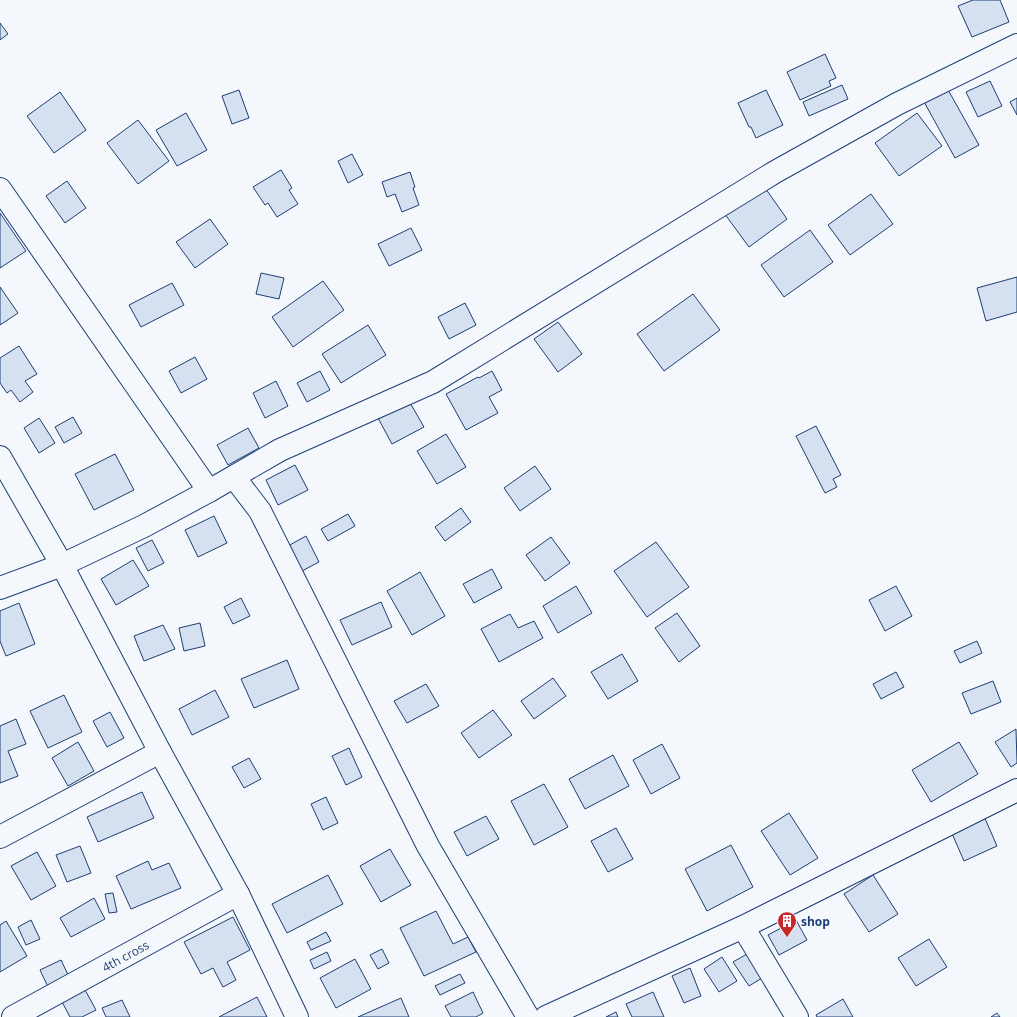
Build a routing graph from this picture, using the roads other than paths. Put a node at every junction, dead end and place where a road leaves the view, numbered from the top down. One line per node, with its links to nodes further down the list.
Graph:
1 (1017, 46): 4 (street)
2 (0, 189): 5 (street)
3 (0, 457): 6 (street)
4 (234, 476): 5 (street); 15 (street)
5 (209, 491): 6 (street)
6 (62, 565): 7 (street); 8 (street)
7 (0, 588)
8 (160, 752): 10 (street); 11 (street)
9 (1017, 790): 12 (street)
10 (0, 837)
11 (238, 894): 13 (street, 4th cross); 14 (street)
12 (743, 927): 16 (street); 17 (street)
13 (13, 1017)
14 (297, 1017)
15 (528, 1017)
16 (546, 1017)
17 (797, 1017)

